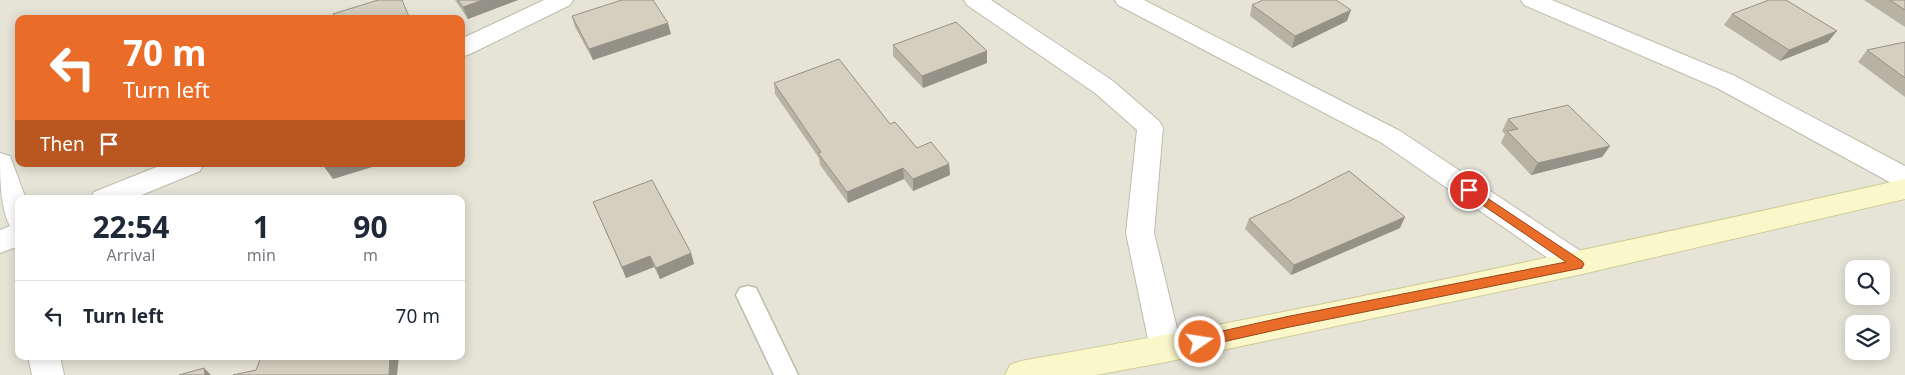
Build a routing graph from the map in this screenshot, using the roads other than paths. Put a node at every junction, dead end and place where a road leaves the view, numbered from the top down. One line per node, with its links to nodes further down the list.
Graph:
1 (1126, 0): 14 (street)
2 (1532, 0): 8 (street)
3 (558, 1): 5 (street)
4 (985, 2): 16 (street)
5 (465, 47)
6 (0, 163): 11 (street)
7 (183, 167): 10 (street)
8 (1905, 178)
9 (1905, 189): 14 (street)
10 (114, 195)
11 (15, 206)
12 (15, 236): 13 (street)
13 (0, 242)
14 (1578, 264): 16 (street)
15 (748, 295): 19 (lane)
16 (1166, 349): 20 (street)
17 (45, 360): 18 (street)
18 (48, 375)
19 (786, 375)
20 (1021, 375)

